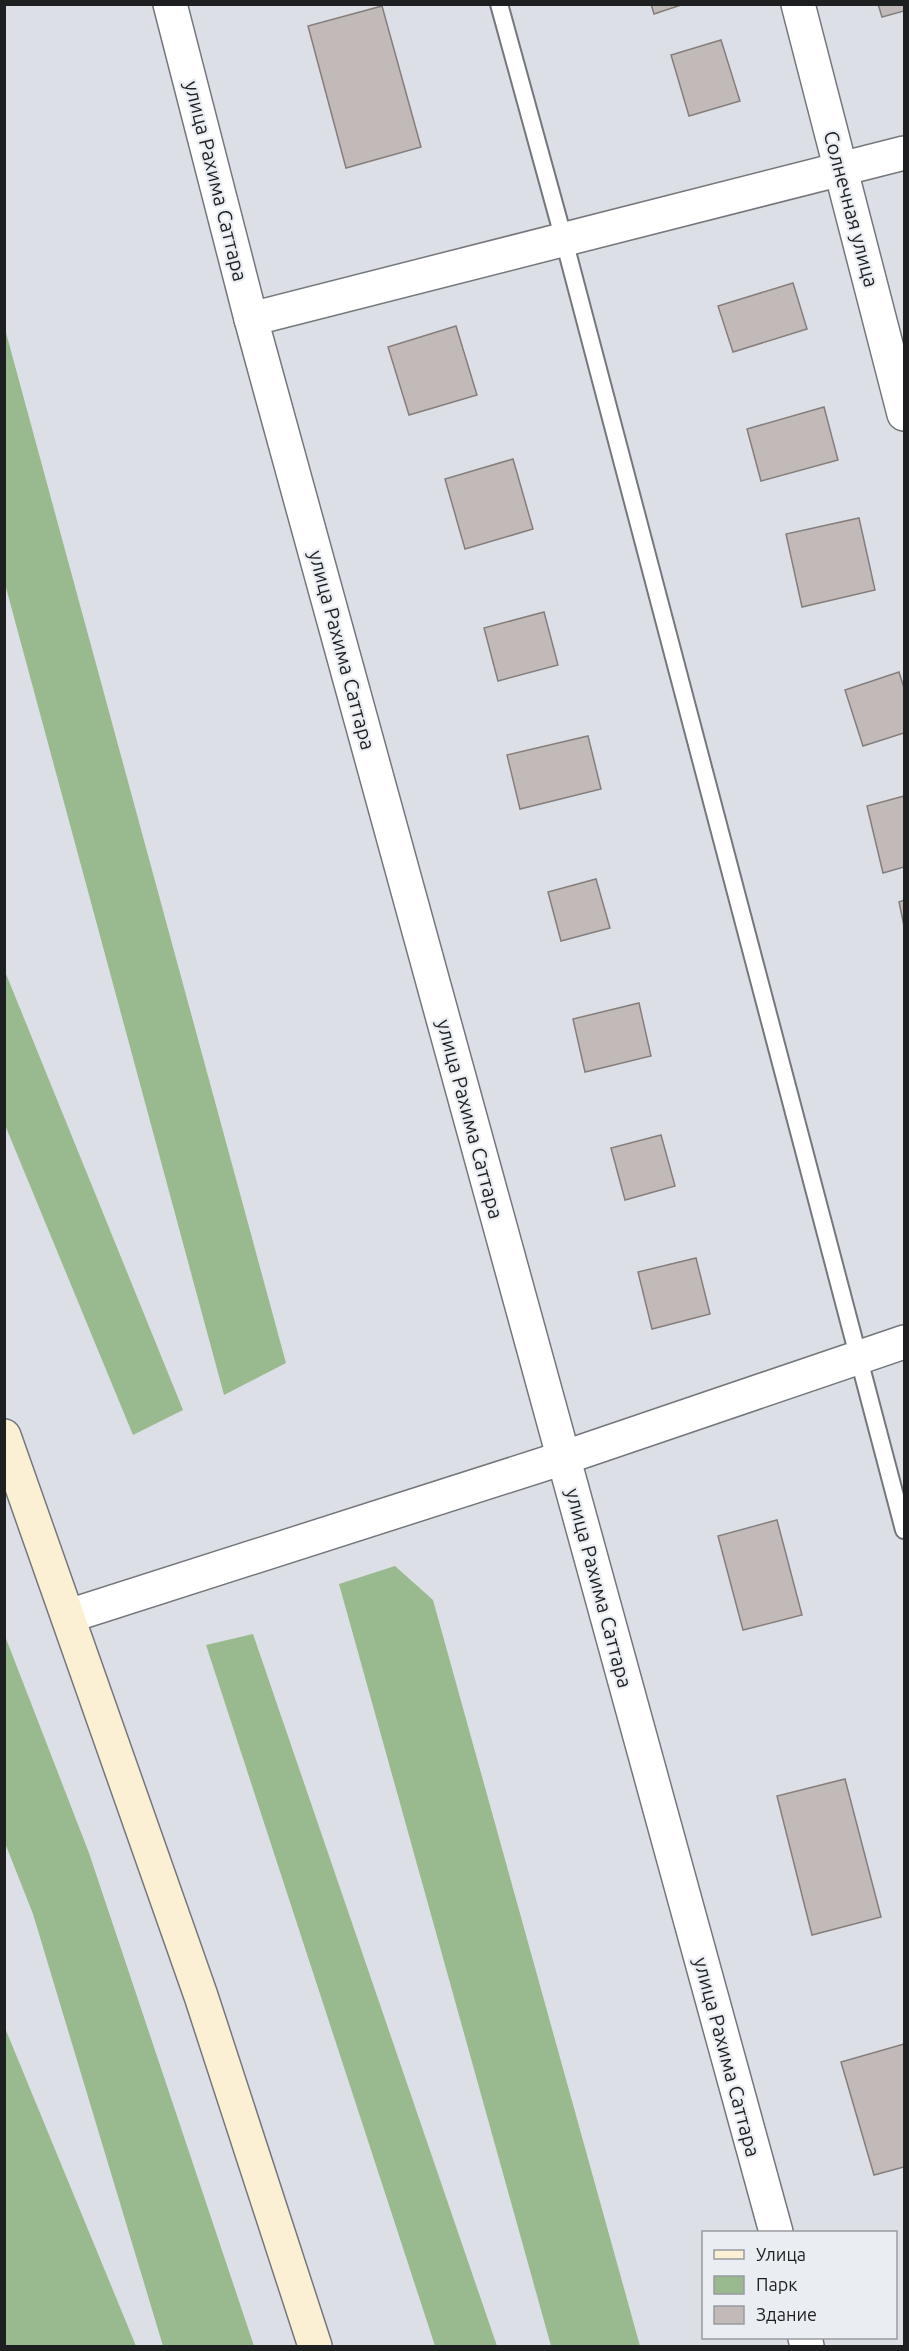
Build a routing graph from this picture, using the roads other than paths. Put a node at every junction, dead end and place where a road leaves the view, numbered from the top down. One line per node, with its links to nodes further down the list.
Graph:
1 (170, 4): 7 (street, улица Рахима Саттара)
2 (499, 4): 6 (lane)
3 (798, 4): 5 (street, Солнечная улица)
4 (904, 153): 5 (street)
5 (841, 171): 6 (street); 8 (street, Солнечная улица)
6 (564, 240): 7 (street); 10 (lane)
7 (251, 319): 12 (street, улица Рахима Саттара)
8 (904, 414)
9 (904, 1342): 10 (street)
10 (858, 1357): 12 (street); 13 (lane)
11 (4, 1436): 14 (main road)
12 (563, 1458): 14 (street); 15 (street, улица Рахима Саттара)
13 (904, 1530)
14 (69, 1616): 16 (main road)
15 (776, 2231)
16 (315, 2346)

